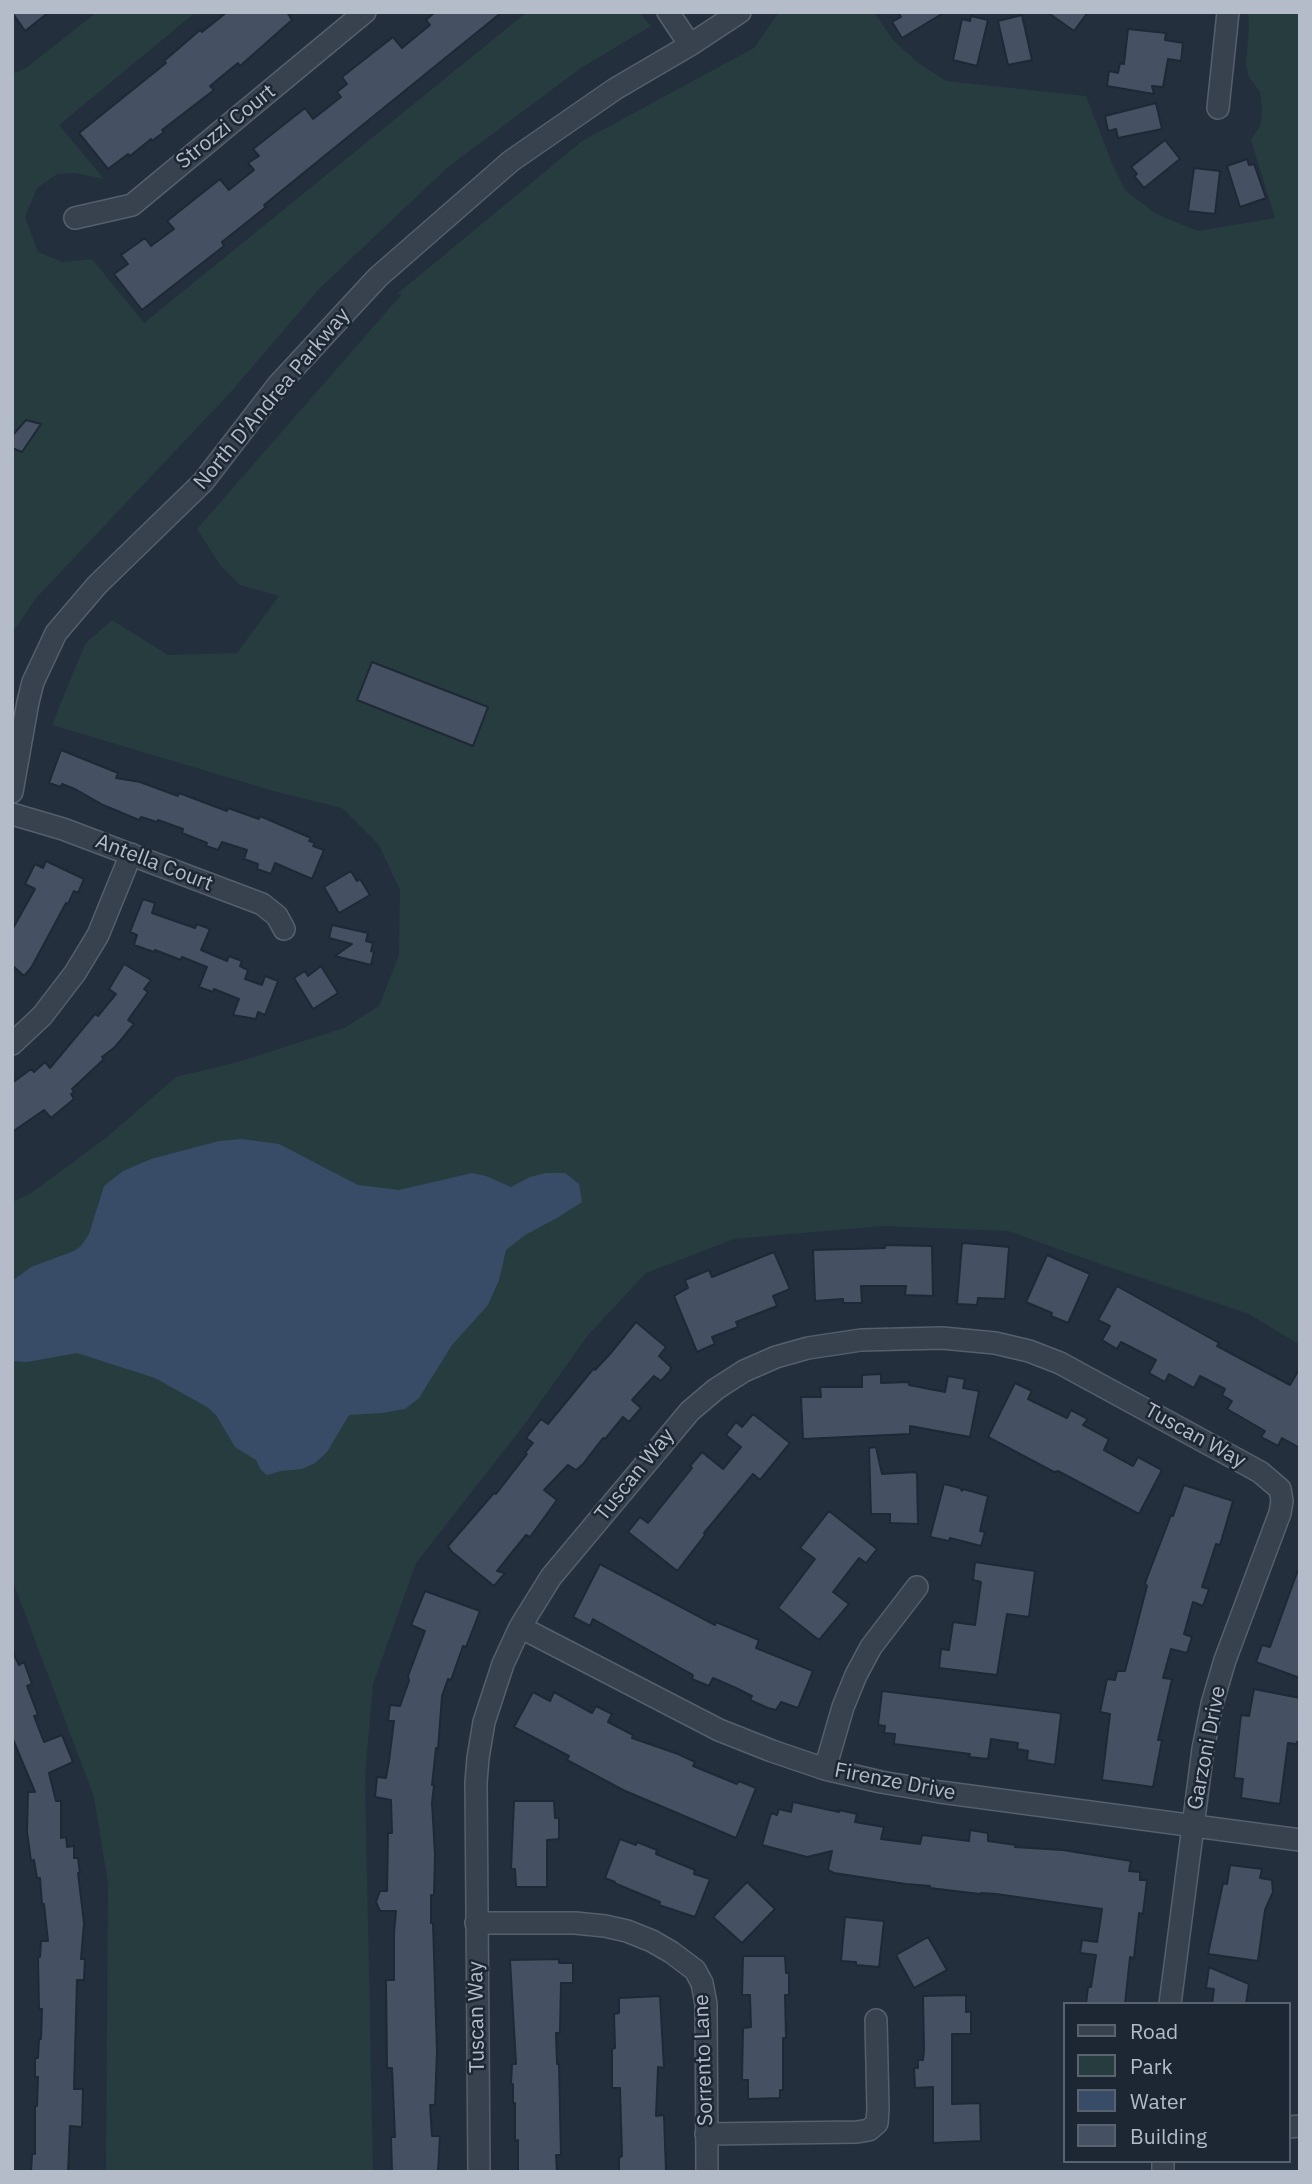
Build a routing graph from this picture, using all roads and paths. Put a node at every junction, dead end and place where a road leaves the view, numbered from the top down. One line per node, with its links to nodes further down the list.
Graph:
1 (365, 12): 7 (street, Strozzi Court)
2 (668, 12): 5 (street)
3 (740, 12): 5 (street, North D'Andrea Parkway)
4 (1228, 12): 6 (street)
5 (690, 45): 8 (street, North D'Andrea Parkway)
6 (1218, 108)
7 (75, 218)
8 (12, 792)
9 (12, 814): 10 (street, Antella Court)
10 (131, 855): 11 (street, Antella Court); 12 (street)
11 (285, 929)
12 (12, 1044)
13 (1288, 1501): 15 (street, Tuscan Way); 17 (street, Garzoni Drive)
14 (917, 1587): 16 (street)
15 (520, 1627): 16 (street, Firenze Drive); 19 (street, Tuscan Way)
16 (825, 1769): 17 (street, Firenze Drive)
17 (1193, 1825): 18 (street, Firenze Drive); 20 (street, Garzoni Drive)
18 (1300, 1840)
19 (476, 1923): 22 (street, Sorrento Lane); 23 (street, Tuscan Way)
20 (1170, 2002)
21 (876, 2020): 22 (street)
22 (706, 2134): 24 (street, Sorrento Lane)
23 (479, 2172)
24 (707, 2172)

